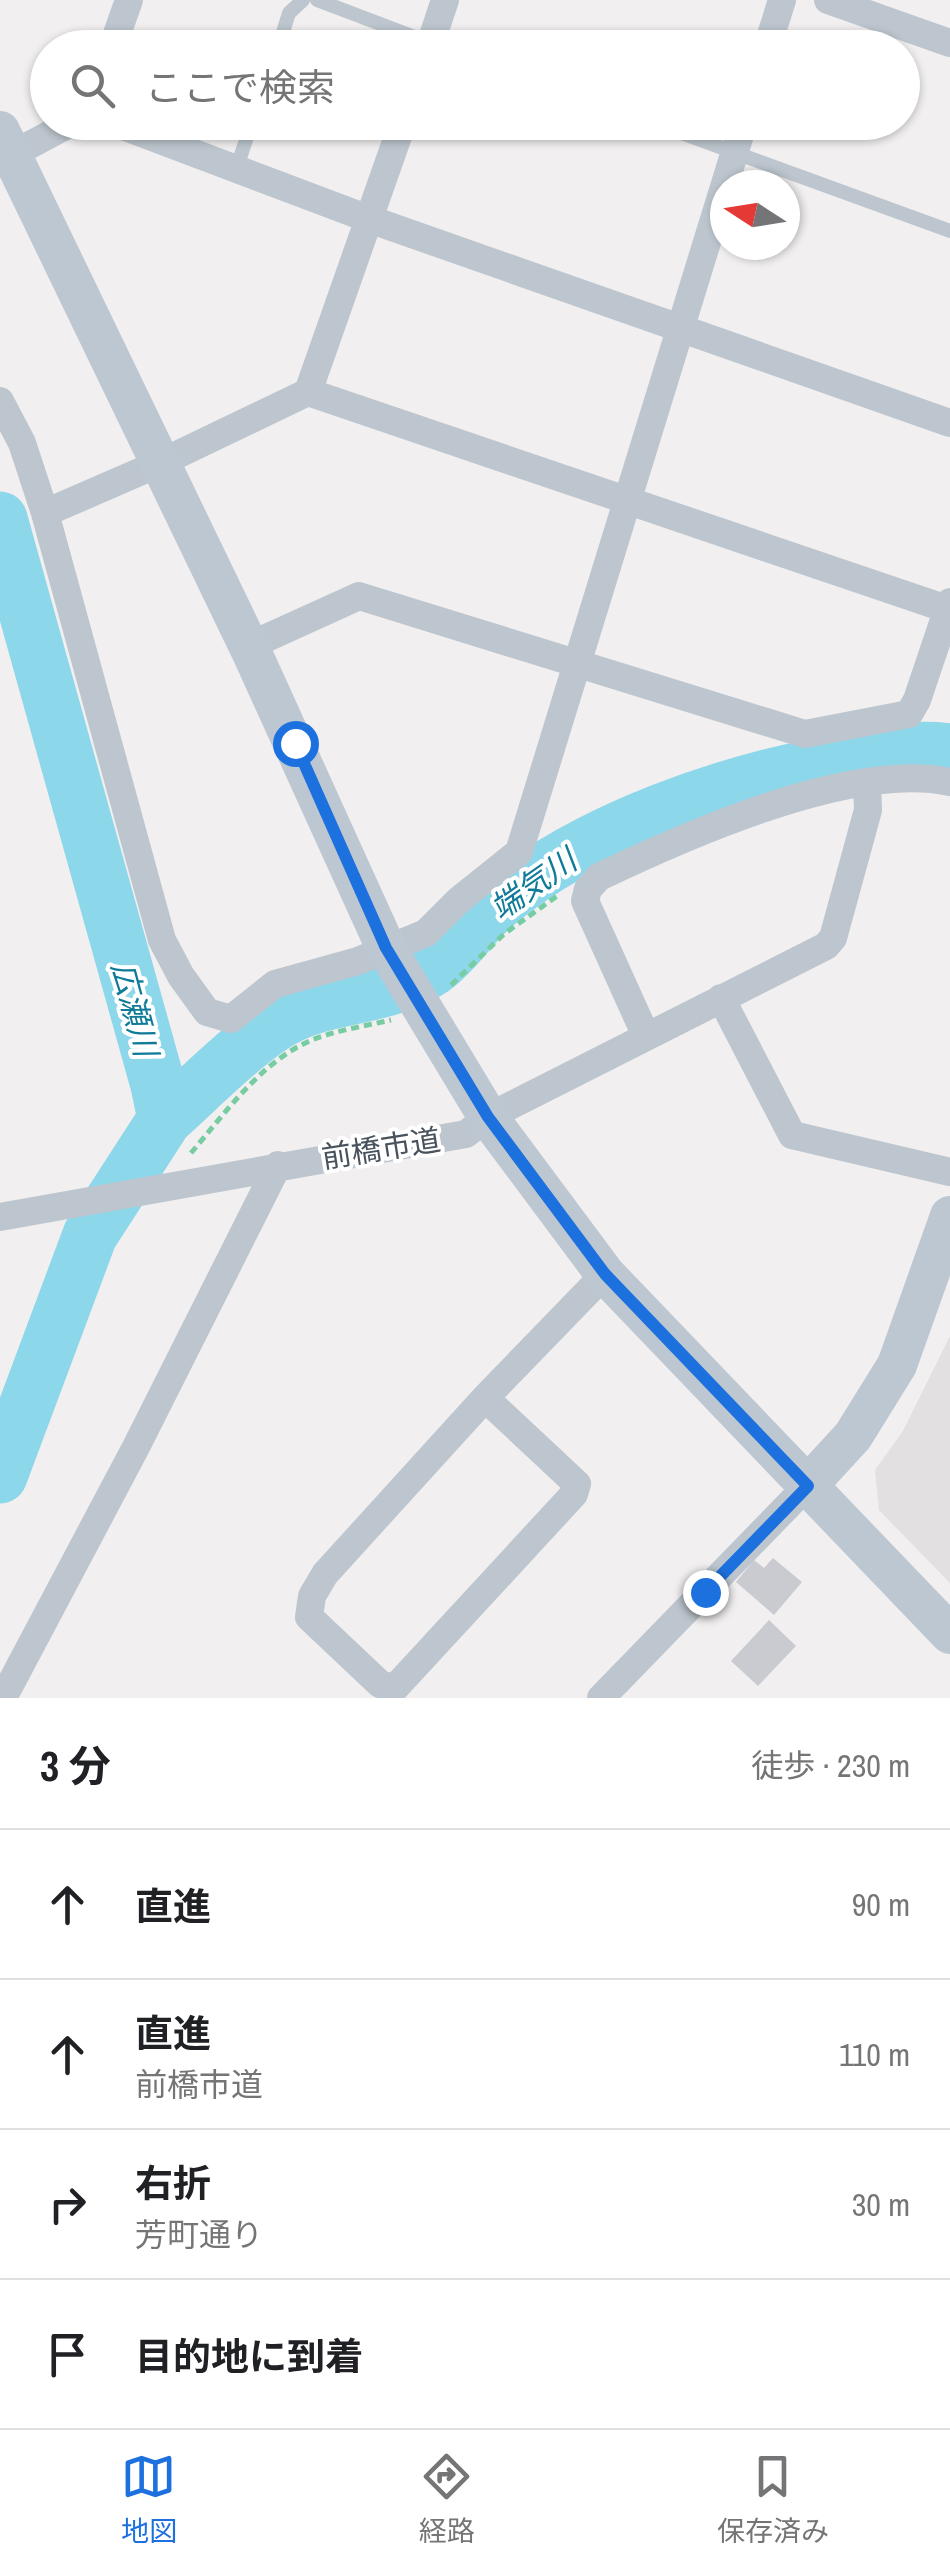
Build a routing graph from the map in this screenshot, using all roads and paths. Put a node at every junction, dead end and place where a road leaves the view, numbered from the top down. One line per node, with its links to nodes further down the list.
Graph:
1 (129, 0): 7 (street)
2 (303, 0): 8 (lane)
3 (317, 0): 9 (lane)
4 (445, 0): 10 (street)
5 (782, 0): 11 (street)
6 (828, 0): 12 (street)
7 (118, 30)
8 (284, 30)
9 (393, 30)
10 (438, 30)
11 (773, 30)
12 (913, 30)
13 (920, 32): 14 (street)
14 (950, 43)
15 (30, 135): 21 (street)
16 (158, 140): 23 (street)
17 (246, 140): 23 (lane)
18 (397, 140): 24 (street)
19 (701, 140): 22 (lane)
20 (738, 140): 22 (street)
21 (6, 143): 30 (street)
22 (734, 152): 25 (lane); 26 (street)
23 (236, 170): 24 (street)
24 (370, 219): 26 (street); 27 (street)
25 (950, 231)
26 (682, 328): 29 (street); 31 (street)
27 (308, 392): 30 (street); 31 (street)
28 (0, 401): 32 (street)
29 (950, 423)
30 (160, 463): 32 (street); 34 (street)
31 (626, 502): 33 (street); 35 (street)
32 (45, 513): 39 (street)
33 (949, 607): 35 (street)
34 (249, 646): 35 (street); 39 (street)
35 (577, 664): 39 (street)
36 (950, 782): 37 (street)
37 (868, 784): 38 (street); 41 (street, 前橋市道)
38 (588, 889): 40 (path); 43 (street)
39 (386, 948): 44 (street)
40 (445, 991)
41 (721, 998): 43 (street, 前橋市道); 46 (street)
42 (400, 1018): 47 (path)
43 (646, 1036): 44 (street, 前橋市道)
44 (488, 1117): 45 (street, 前橋市道); 50 (street)
45 (278, 1165): 47 (street, 前橋市道); 55 (street)
46 (950, 1172)
47 (161, 1187): 49 (street, 前橋市道)
48 (950, 1216): 52 (street)
49 (0, 1217)
50 (605, 1274): 51 (street); 52 (street)
51 (485, 1398): 54 (street); 54 (street)
52 (808, 1486): 53 (street); 56 (street)
53 (950, 1634)
54 (398, 1694)
55 (3, 1698)
56 (601, 1698)

